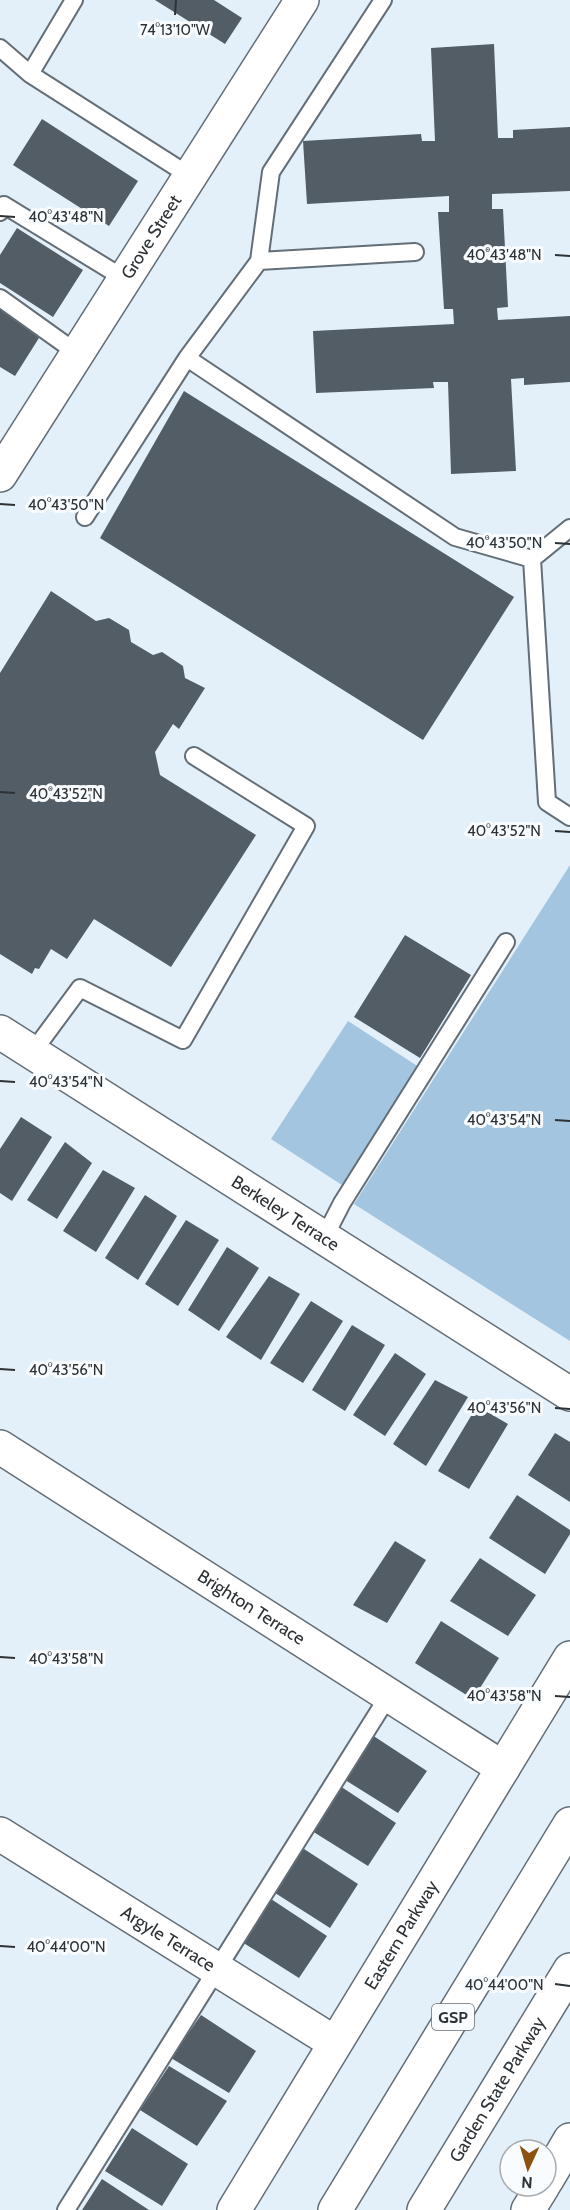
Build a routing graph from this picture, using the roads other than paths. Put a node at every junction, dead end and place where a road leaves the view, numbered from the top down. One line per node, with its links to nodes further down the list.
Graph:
1 (74, 0): 5 (lane)
2 (302, 0): 6 (main road, Grove Street)
3 (383, 0): 9 (lane)
4 (0, 48): 5 (lane)
5 (30, 74): 6 (lane)
6 (190, 176): 10 (main road, Grove Street)
7 (0, 212): 10 (lane)
8 (415, 252): 9 (lane)
9 (260, 261): 13 (lane)
10 (125, 279): 12 (main road, Grove Street)
11 (0, 298): 12 (lane)
12 (77, 353): 14 (main road, Grove Street)
13 (187, 357): 15 (lane); 17 (lane)
14 (0, 475)
15 (85, 518)
16 (570, 528): 17 (lane)
17 (532, 559): 19 (lane)
18 (194, 756): 22 (lane)
19 (570, 817)
20 (506, 942): 23 (lane)
21 (0, 1032): 22 (main road, Berkeley Terrace)
22 (32, 1053): 23 (main road, Berkeley Terrace)
23 (324, 1238): 24 (main road, Berkeley Terrace)
24 (570, 1394)
25 (0, 1447): 27 (main road, Brighton Terrace)
26 (570, 1658): 28 (main road, Eastern Parkway)
27 (389, 1695): 28 (main road, Brighton Terrace); 31 (lane)
28 (503, 1768): 33 (main road, Eastern Parkway)
29 (570, 1824): 36 (main road, GSP)
30 (0, 1834): 31 (main road, Argyle Terrace)
31 (218, 1970): 33 (main road, Argyle Terrace); 34 (lane)
32 (570, 1970): 37 (main road, Garden State Parkway)
33 (335, 2043): 35 (main road, Eastern Parkway)
34 (66, 2210)
35 (234, 2210)
36 (335, 2210)
37 (424, 2210)

